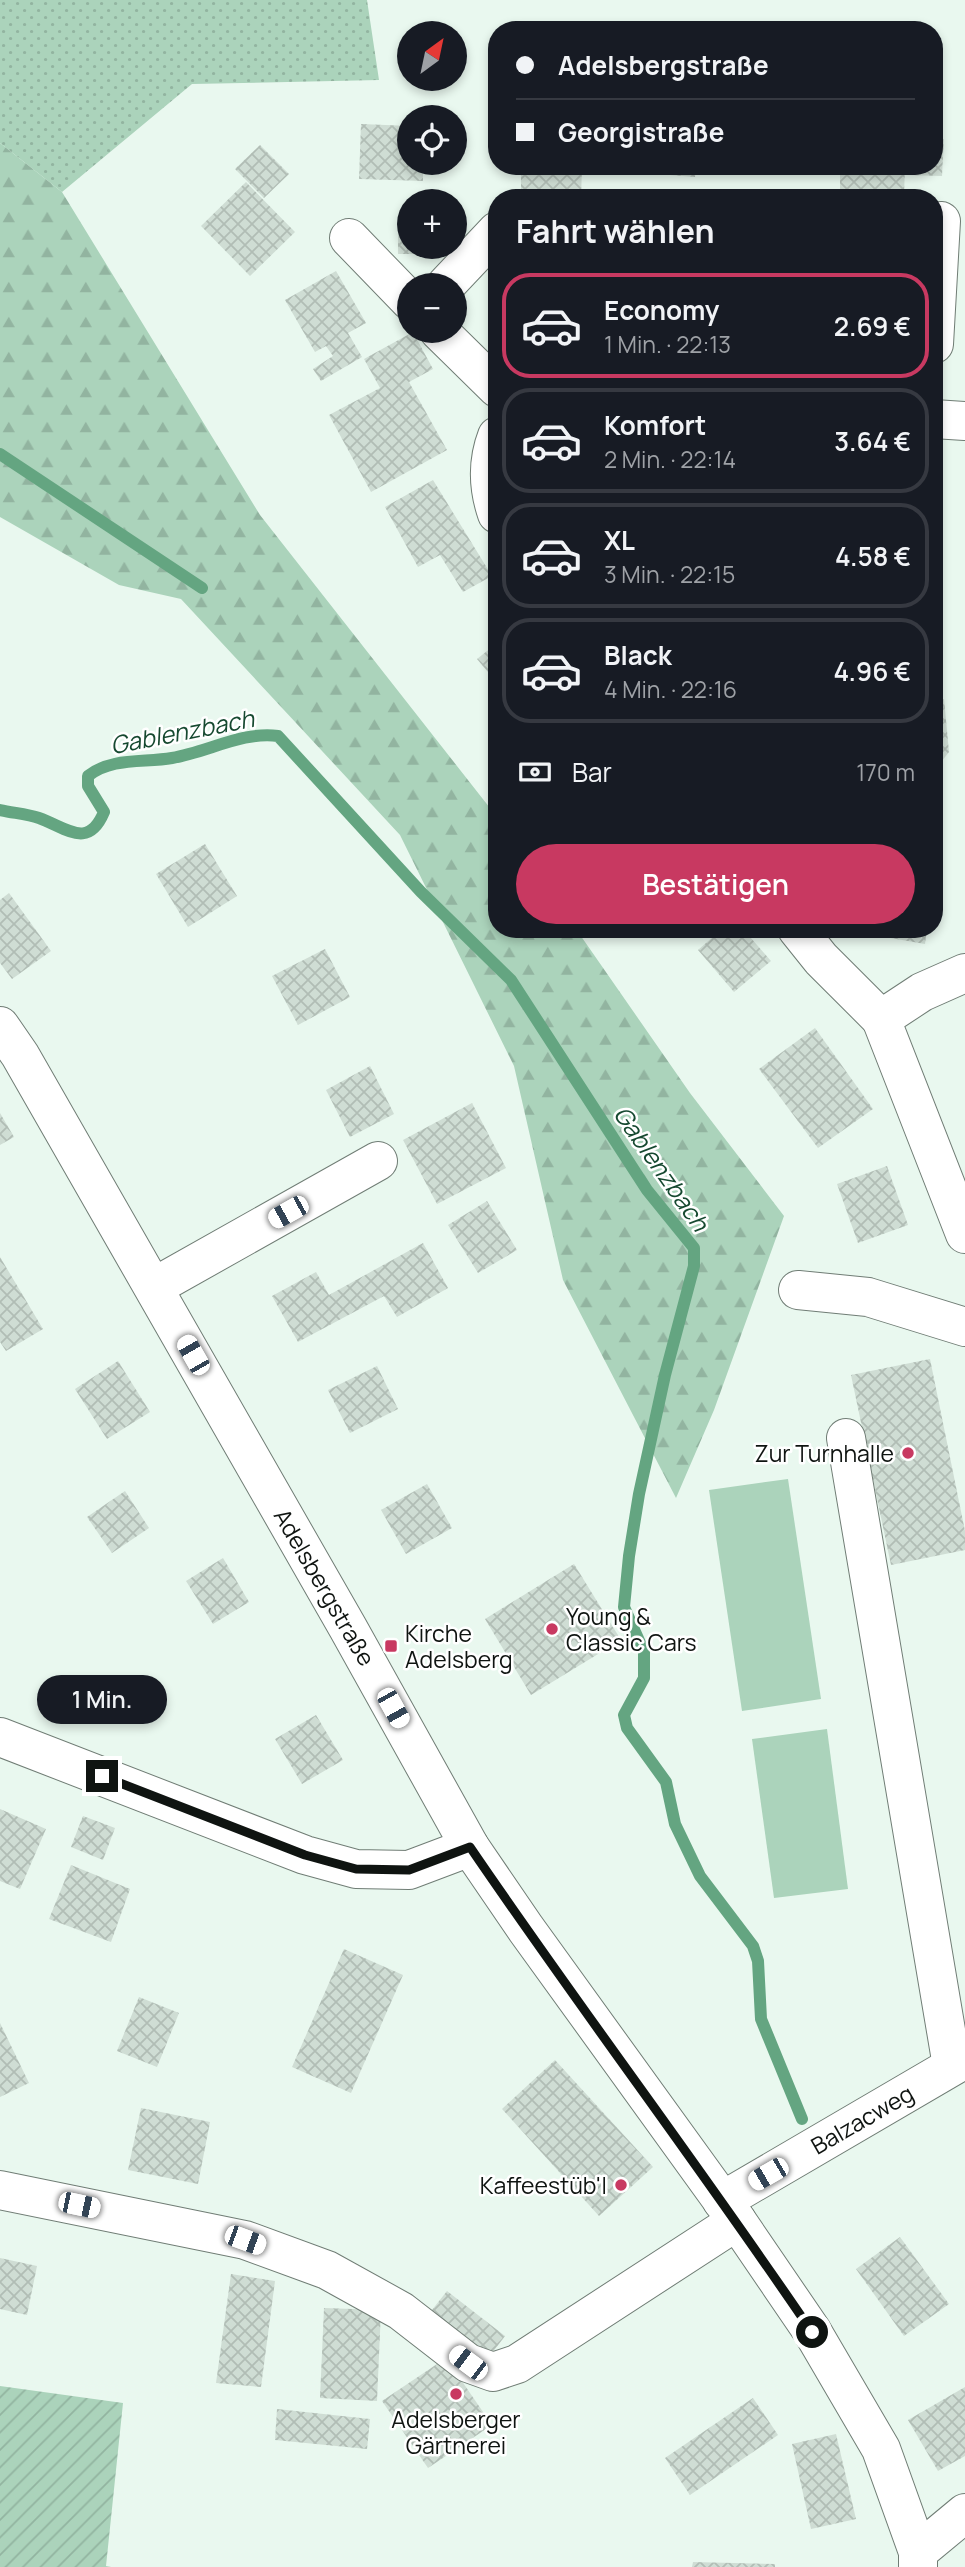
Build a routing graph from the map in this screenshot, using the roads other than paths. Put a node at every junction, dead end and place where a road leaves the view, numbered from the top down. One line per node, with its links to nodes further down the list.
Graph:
1 (349, 238): 4 (street)
2 (488, 241): 3 (street)
3 (457, 273)
4 (397, 288)
5 (451, 343): 6 (street)
6 (488, 379)
7 (943, 420): 8 (street)
8 (965, 421)
9 (804, 938): 11 (street)
10 (965, 973): 11 (street)
11 (881, 1019): 14 (street)
12 (0, 1026): 15 (street, Adelsbergstraße)
13 (377, 1161): 15 (street)
14 (965, 1234)
15 (154, 1287): 20 (street, Adelsbergstraße)
16 (798, 1290): 17 (street)
17 (965, 1327)
18 (846, 1438): 21 (street)
19 (0, 1737): 20 (street)
20 (470, 1847): 23 (street, Adelsbergstraße)
21 (959, 2063): 23 (street, Balzacweg)
22 (0, 2190): 23 (street, Balzacweg)
23 (730, 2211): 25 (street, Adelsbergstraße)
24 (965, 2513): 25 (street)
25 (918, 2559)

